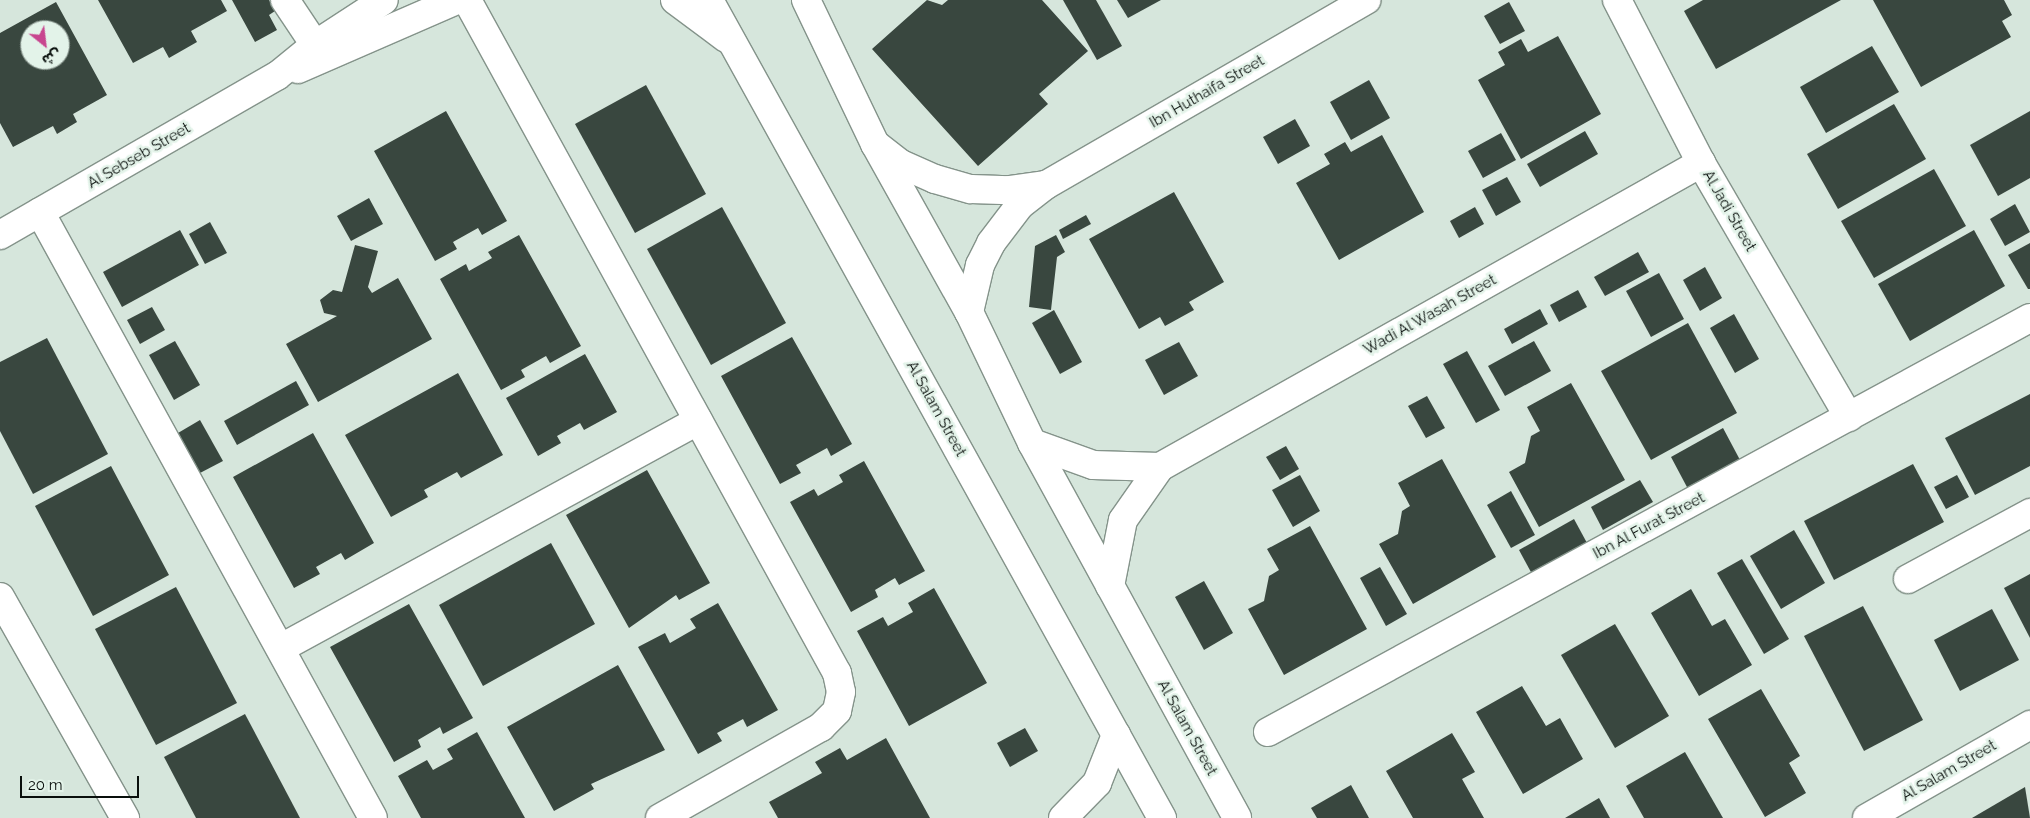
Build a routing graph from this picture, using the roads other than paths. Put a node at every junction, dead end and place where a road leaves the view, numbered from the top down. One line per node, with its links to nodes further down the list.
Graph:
1 (285, 0): 11 (street)
2 (384, 0): 11 (street, Al Sebseb Street)
3 (457, 0): 12 (street, Al Sebseb Street)
4 (467, 0): 21 (street)
5 (675, 0): 10 (street)
6 (709, 0): 10 (street, Al Salam Street)
7 (806, 0): 13 (street, Al Salam Street)
8 (1367, 0): 15 (street, Ibn Huthaifa Street)
9 (1618, 0): 14 (street, Al Jadi Street)
10 (732, 43): 31 (street, Al Salam Street)
11 (315, 45): 12 (street, Al Sebseb Street)
12 (277, 76): 16 (street, Al Sebseb Street)
13 (875, 144): 15 (street, Ibn Huthaifa Street); 18 (street, Al Salam Street)
14 (1701, 163): 20 (street, Al Jadi Street); 23 (street, Wadi Al Wasah Street)
15 (1046, 184): 18 (street, Ibn Huthaifa Street)
16 (40, 212): 17 (street, Al Sebseb Street); 28 (street)
17 (0, 235)
18 (969, 312): 22 (street, Al Salam Street)
19 (2030, 318): 20 (street, Ibn Al Furat Street)
20 (1849, 417): 30 (street, Ibn Al Furat Street)
21 (698, 421): 28 (street); 34 (street)
22 (1032, 443): 23 (street); 26 (street, Al Salam Street)
23 (1160, 467): 26 (street, Wadi Al Wasah Street)
24 (2030, 514): 25 (street)
25 (1908, 579)
26 (1110, 586): 37 (street, Al Salam Street)
27 (0, 597): 32 (street)
28 (281, 648): 33 (street)
29 (2030, 725): 38 (street, Al Salam Street)
30 (1268, 732)
31 (1116, 735): 35 (street); 36 (street, Al Salam Street)
32 (125, 818)
33 (373, 818)
34 (660, 818)
35 (1063, 818)
36 (1162, 818)
37 (1237, 818)
38 (1867, 818)

